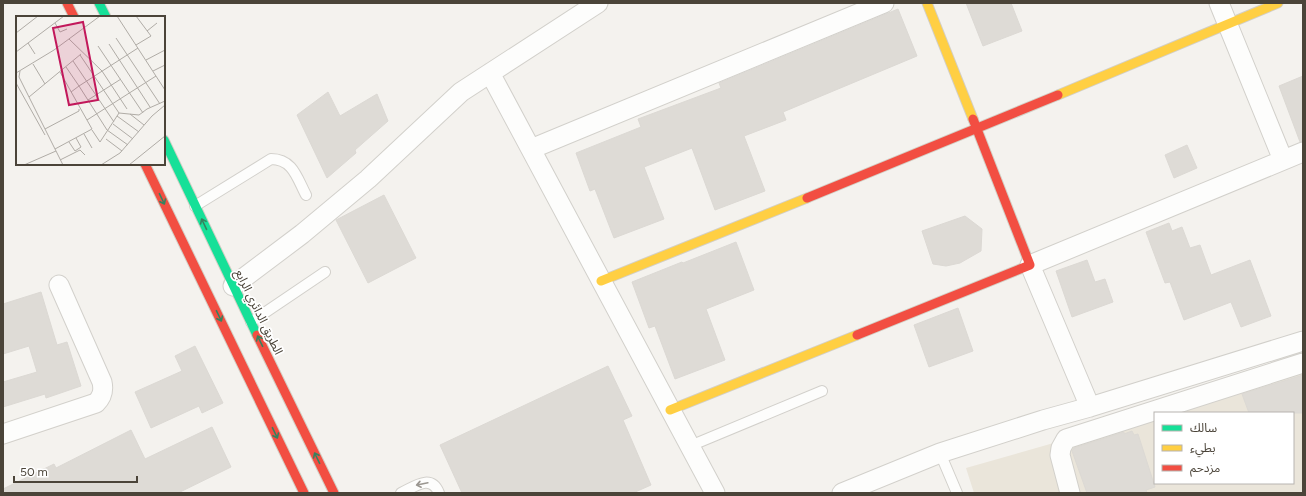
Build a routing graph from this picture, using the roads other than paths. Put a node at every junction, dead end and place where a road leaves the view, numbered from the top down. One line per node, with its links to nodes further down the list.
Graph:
1 (68, 3): 8 (street)
2 (99, 3): 9 (street)
3 (598, 3): 11 (street)
4 (884, 3): 14 (street)
5 (927, 3): 12 (street)
6 (1219, 3): 10 (street)
7 (1278, 3): 10 (street)
8 (74, 16)
9 (106, 16)
10 (1227, 24): 12 (street); 16 (street)
11 (490, 73): 14 (street); 24 (street)
12 (976, 130): 20 (street); 22 (street)
13 (165, 142): 19 (street, الطريق الدائري الرابع)
14 (531, 149): 22 (street)
15 (1303, 152): 16 (street)
16 (1282, 160): 20 (street)
17 (145, 165): 34 (street, one-way to 34)
18 (306, 195): 19 (lane)
19 (195, 206): 24 (street, الطريق الدائري الرابع, one-way to 19)
20 (1030, 266): 29 (street); 30 (street)
21 (325, 272): 25 (lane)
22 (601, 281): 30 (street)
23 (59, 285): 31 (street)
24 (233, 286): 25 (street, الطريق الدائري الرابع)
25 (251, 322): 35 (street, الطريق الدائري الرابع, one-way to 25)
26 (1303, 341): 29 (street)
27 (1303, 363): 41 (street)
28 (822, 390): 32 (lane)
29 (1090, 407): 33 (street)
30 (670, 410): 32 (street)
31 (3, 434)
32 (690, 446): 38 (street)
33 (940, 453): 39 (street); 40 (lane)
34 (304, 493)
35 (334, 493)
36 (401, 493): 37 (lane, one-way to 36)
37 (439, 493)
38 (715, 493)
39 (842, 493)
40 (957, 493)
41 (1070, 493)

